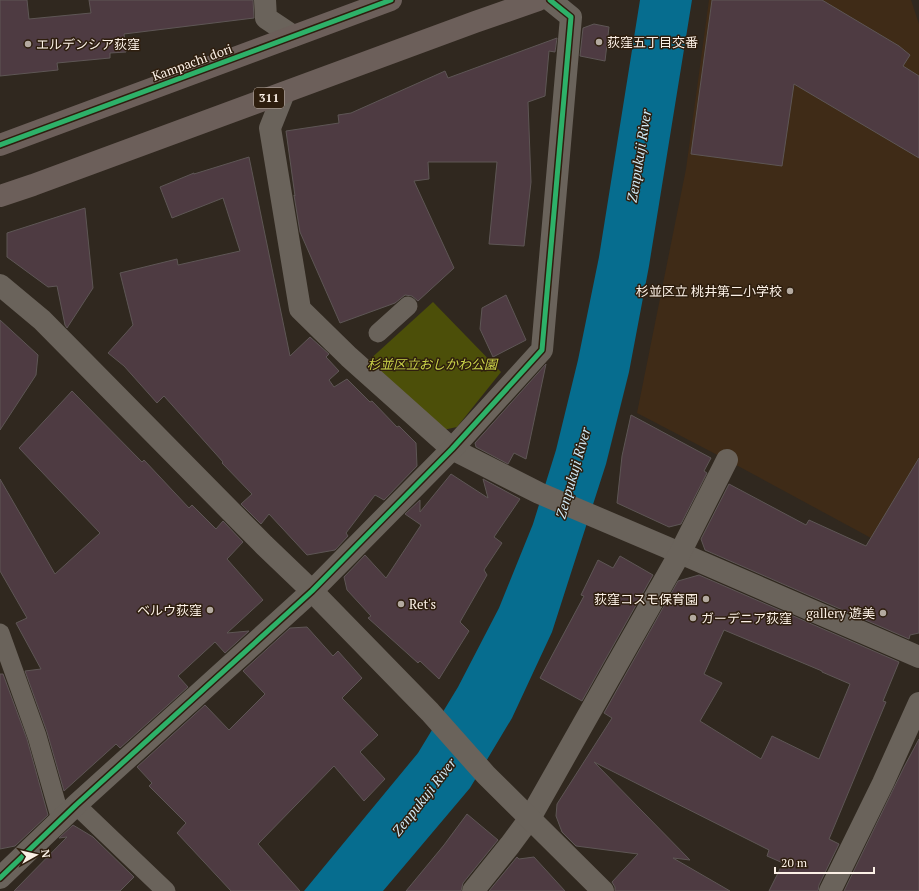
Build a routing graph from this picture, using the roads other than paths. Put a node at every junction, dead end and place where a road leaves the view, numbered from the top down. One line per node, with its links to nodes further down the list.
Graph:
1 (265, 0): 5 (street)
2 (391, 0): 5 (main road, Kampachi dori)
3 (538, 0): 6 (main road, 311)
4 (550, 0): 12 (street)
5 (293, 36): 7 (main road, Kampachi dori)
6 (284, 93): 8 (main road, 311); 12 (street)
7 (0, 145)
8 (0, 196)
9 (0, 285): 15 (street)
10 (408, 306): 11 (lane)
11 (378, 333)
12 (452, 449): 14 (street); 15 (street)
13 (727, 460): 14 (street)
14 (680, 553): 17 (street); 20 (street)
15 (312, 591): 19 (street); 20 (street)
16 (0, 632): 19 (lane)
17 (919, 657)
18 (919, 703): 25 (street)
19 (69, 812): 21 (street); 22 (lane)
20 (530, 818): 23 (street); 24 (street)
21 (0, 878)
22 (166, 891)
23 (472, 891)
24 (603, 891)
25 (830, 891)

